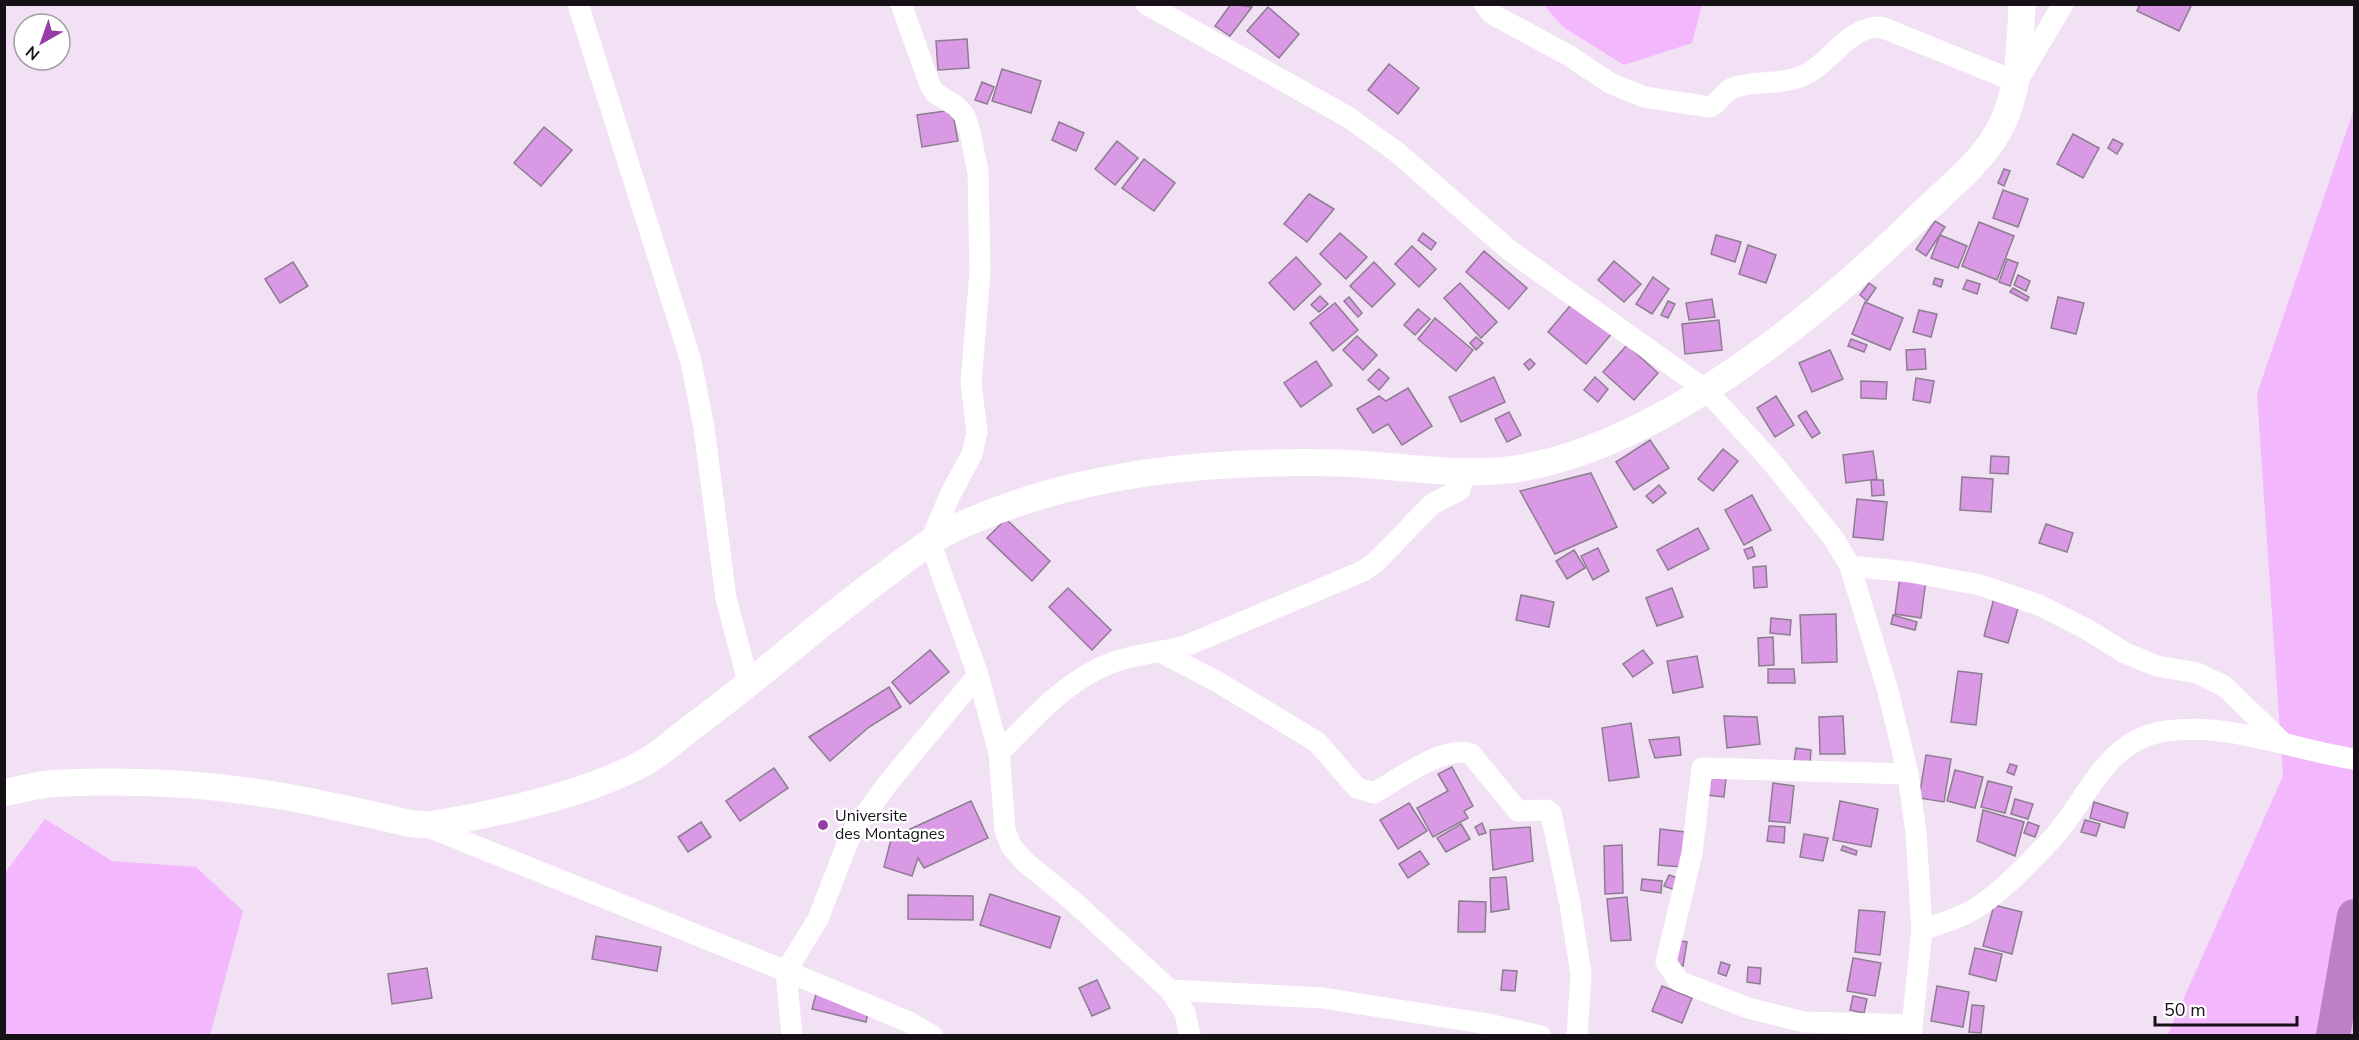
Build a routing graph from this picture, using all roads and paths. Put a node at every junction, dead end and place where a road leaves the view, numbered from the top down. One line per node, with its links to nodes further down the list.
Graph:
1 (578, 4): 14 (street)
2 (901, 4): 10 (street)
3 (1146, 4): 8 (street)
4 (1484, 4): 7 (street)
5 (2022, 4): 7 (street)
6 (2063, 4): 7 (street)
7 (2018, 82): 8 (street)
8 (1706, 390): 9 (street); 11 (street)
9 (1465, 471): 10 (street); 12 (street)
10 (930, 542): 13 (street); 14 (street)
11 (1850, 566): 15 (street); 18 (street)
12 (1162, 653): 16 (street); 29 (street)
13 (978, 675): 16 (street); 22 (street)
14 (749, 685): 20 (street)
15 (2282, 743): 17 (street); 21 (street)
16 (999, 753): 23 (street)
17 (2355, 759)
18 (1908, 774): 21 (street); 24 (street)
19 (4, 793): 20 (street)
20 (426, 826): 22 (street)
21 (1922, 930): 24 (street)
22 (786, 971): 25 (street); 26 (street)
23 (1170, 990): 27 (street); 28 (street)
24 (1912, 1030)
25 (792, 1035)
26 (933, 1035)
27 (1191, 1035)
28 (1541, 1035)
29 (1577, 1035)

